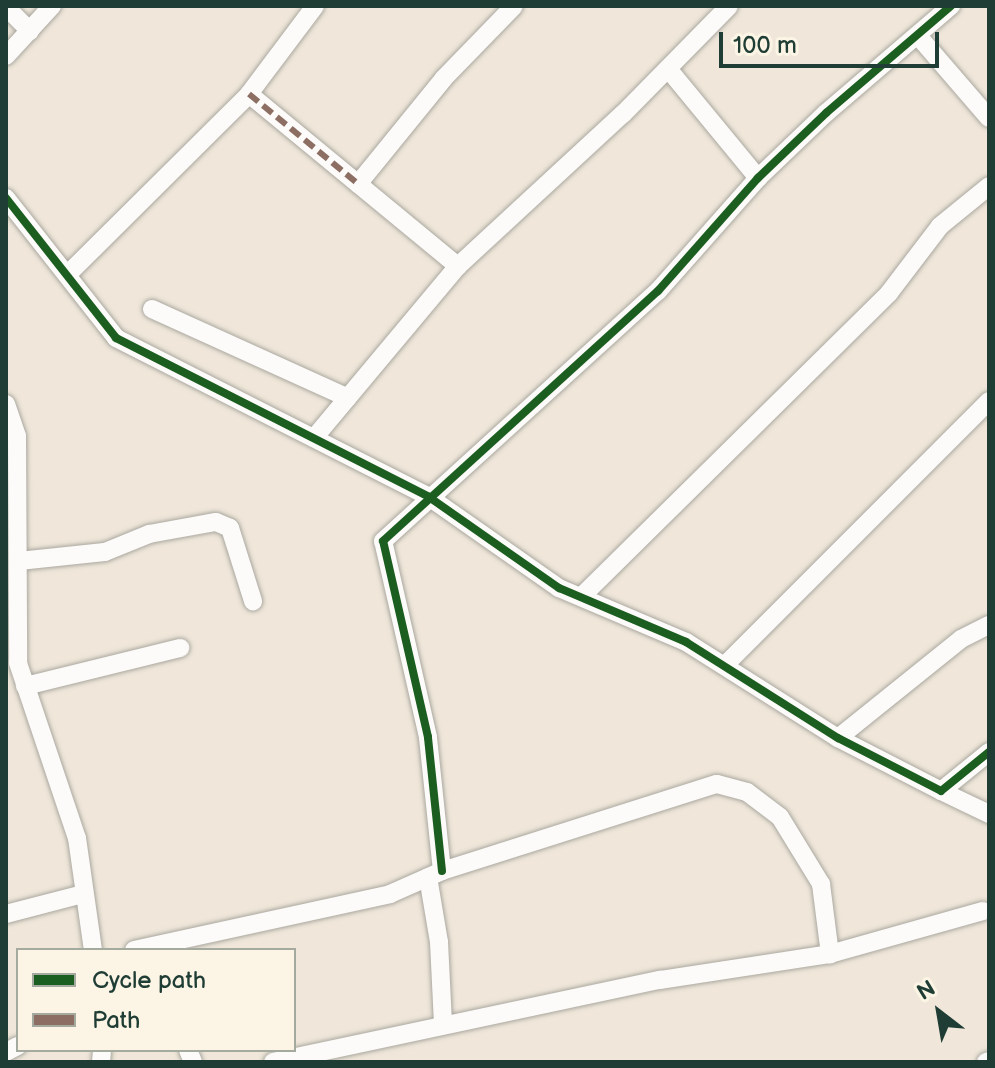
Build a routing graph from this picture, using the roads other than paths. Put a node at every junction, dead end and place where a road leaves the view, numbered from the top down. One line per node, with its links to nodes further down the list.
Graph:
1 (52, 6): 7 (street)
2 (315, 6): 11 (street)
3 (514, 6): 14 (street)
4 (729, 6): 10 (street)
5 (951, 6): 8 (street)
6 (6, 7): 7 (street)
7 (30, 31): 9 (street)
8 (919, 37): 12 (street); 13 (street)
9 (6, 56)
10 (669, 70): 13 (street); 17 (street)
11 (249, 94): 14 (street); 18 (street)
12 (989, 118)
13 (758, 178): 24 (street)
14 (358, 184): 17 (street)
15 (989, 186): 26 (street)
16 (6, 198): 18 (street)
17 (458, 266): 20 (street)
18 (69, 273): 23 (street)
19 (152, 309): 20 (street)
20 (348, 398): 23 (street)
21 (989, 401): 31 (street)
22 (6, 404): 25 (street)
23 (314, 438): 24 (street)
24 (429, 497): 26 (street); 37 (street)
25 (19, 561): 27 (street); 30 (street)
26 (582, 596): 31 (street)
27 (253, 601)
28 (989, 625): 33 (street)
29 (180, 648): 32 (street)
30 (12, 664): 32 (street)
31 (726, 664): 33 (street)
32 (25, 686): 38 (street)
33 (838, 738): 35 (street)
34 (989, 752): 35 (street)
35 (941, 791): 36 (street)
36 (989, 814)
37 (435, 874): 42 (street); 43 (street); 44 (street)
38 (83, 894): 40 (street); 41 (street)
39 (983, 911): 43 (street)
40 (6, 914)
41 (93, 948)
42 (147, 948)
43 (830, 954): 44 (street)
44 (443, 1025): 45 (street)
45 (273, 1062)

